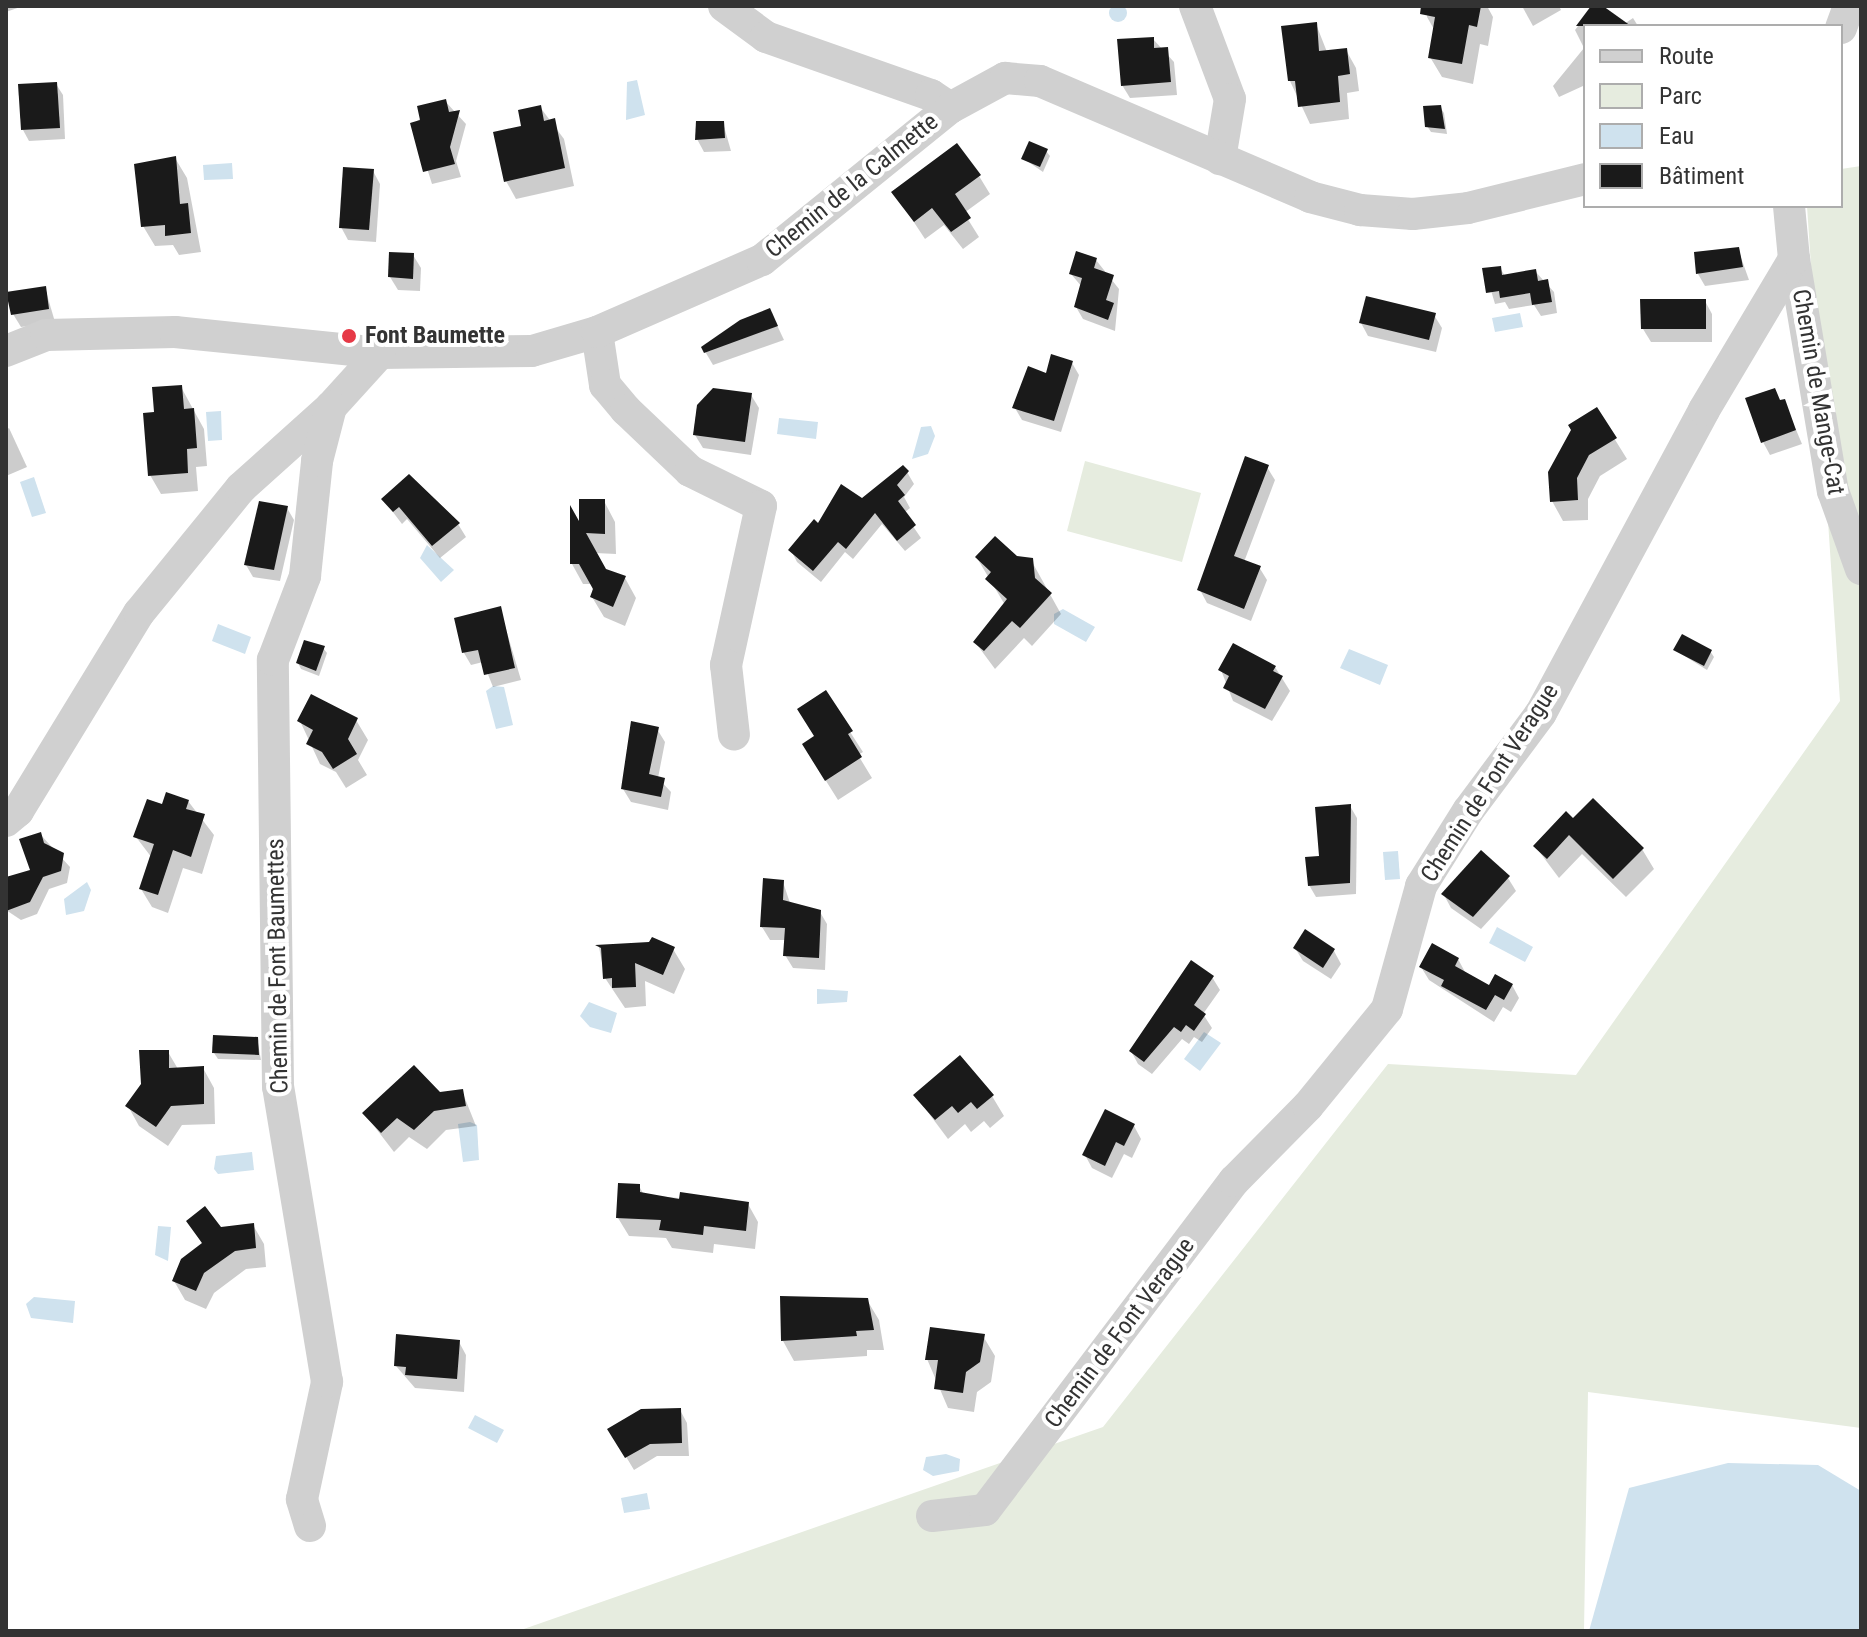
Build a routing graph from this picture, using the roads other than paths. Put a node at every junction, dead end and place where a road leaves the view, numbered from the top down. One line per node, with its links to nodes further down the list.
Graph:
1 (724, 6): 3 (street)
2 (1195, 6): 4 (street)
3 (950, 108): 4 (street, Chemin de la Calmette); 8 (street, Chemin de la Calmette)
4 (1220, 159): 5 (street, Chemin de la Calmette)
5 (1583, 179)
6 (1789, 208): 7 (street)
7 (1794, 259): 12 (street, Chemin de Mange-Cat); 15 (street, Chemin de Font Verague)
8 (597, 332): 10 (street, Chemin de la Calmette); 13 (street)
9 (9, 339): 10 (street, Chemin de la Calmette)
10 (380, 353): 11 (street)
11 (331, 407): 14 (street); 16 (street, Chemin de Font Baumettes)
12 (1861, 569)
13 (734, 735)
14 (6, 821)
15 (932, 1516)
16 (310, 1526)

